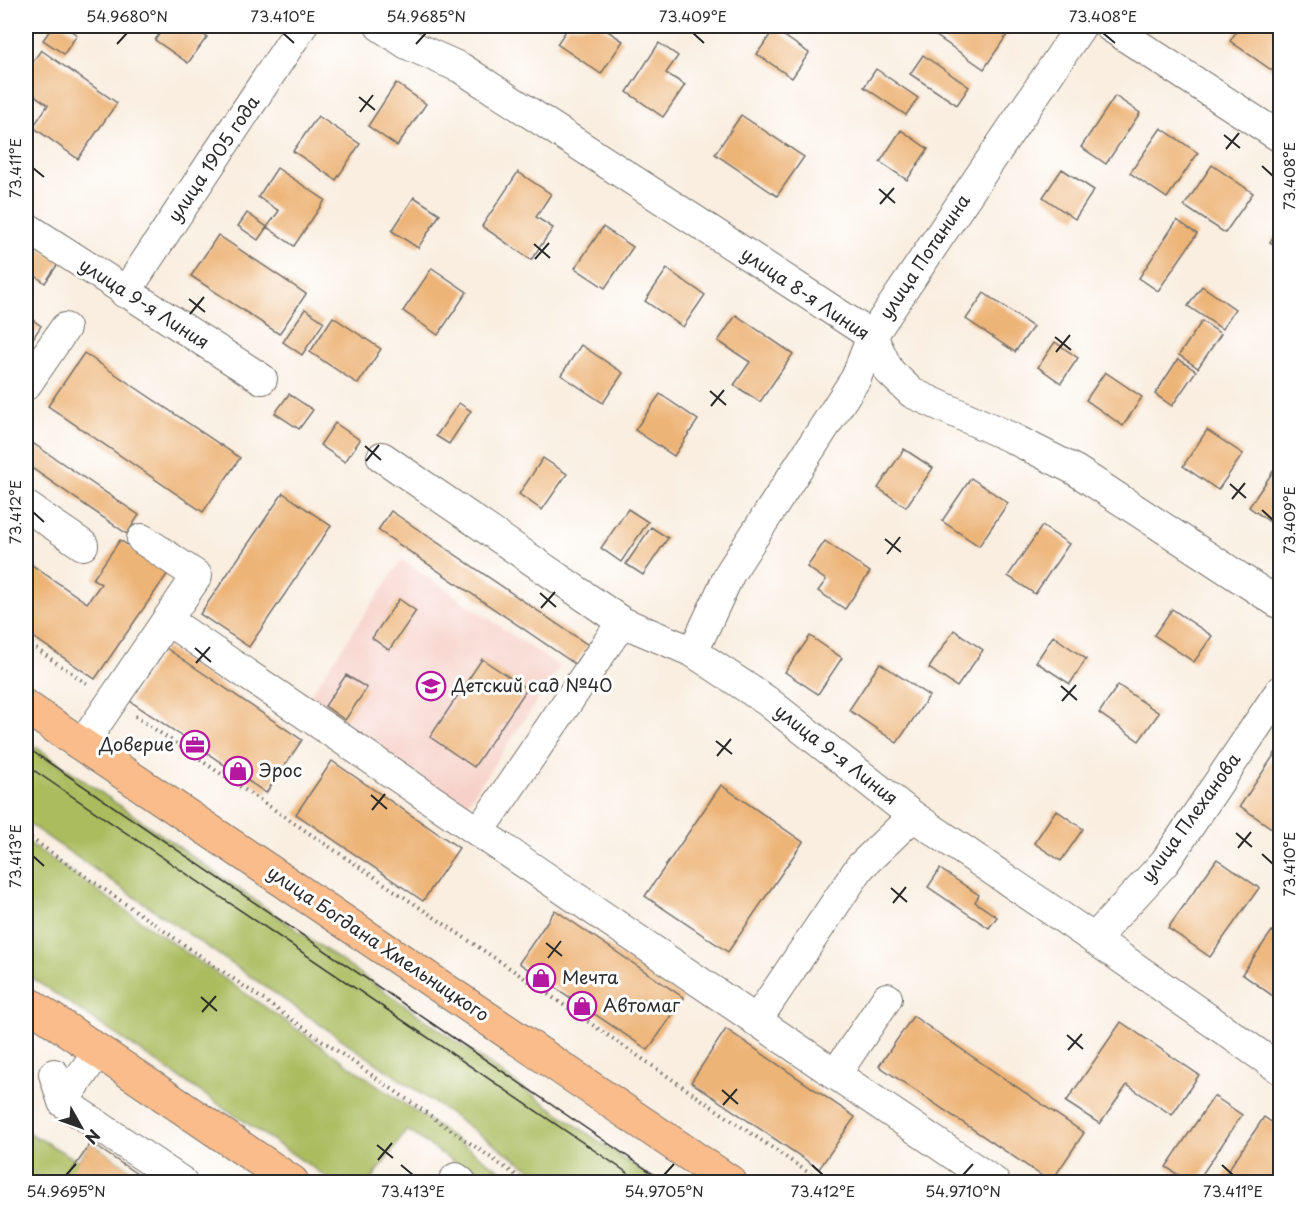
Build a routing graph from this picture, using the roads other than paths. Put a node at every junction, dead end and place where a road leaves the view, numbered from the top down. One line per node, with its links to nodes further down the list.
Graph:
1 (302, 26): 7 (street, улица 1905 года)
2 (380, 26): 9 (street, улица 8-я Линия)
3 (1081, 26): 9 (street, улица Потанина)
4 (1109, 26): 5 (street)
5 (1281, 137)
6 (26, 227): 7 (street, улица 9-я Линия)
7 (125, 293): 10 (street, улица 9-я Линия)
8 (65, 328): 11 (street)
9 (872, 336): 16 (street, улица 8-я Линия); 19 (street, улица Потанина)
10 (262, 379)
11 (26, 385)
12 (382, 457): 18 (street, улица 9-я Линия)
13 (26, 506): 15 (street)
14 (142, 539): 17 (street)
15 (83, 546)
16 (1281, 604)
17 (166, 620): 22 (street); 24 (street)
18 (622, 622): 19 (street, улица 9-я Линия); 24 (street)
19 (693, 652): 23 (street, улица 9-я Линия)
20 (1281, 692): 25 (street, улица Плеханова)
21 (26, 707): 22 (main road, улица Богдана Хмельницкого)
22 (82, 745): 38 (main road, улица Богдана Хмельницкого)
23 (913, 816): 25 (street, улица 9-я Линия); 28 (street)
24 (478, 832): 28 (street)
25 (1094, 939): 30 (street, улица 9-я Линия)
26 (887, 998): 32 (street)
27 (26, 1002): 29 (main road)
28 (756, 1021): 32 (street)
29 (98, 1051): 33 (street); 35 (main road)
30 (1281, 1069)
31 (54, 1074): 33 (street)
32 (835, 1075): 39 (street)
33 (63, 1102): 34 (street)
34 (182, 1182)
35 (292, 1182)
36 (453, 1182): 37 (street)
37 (461, 1182)
38 (730, 1182)
39 (994, 1182)

